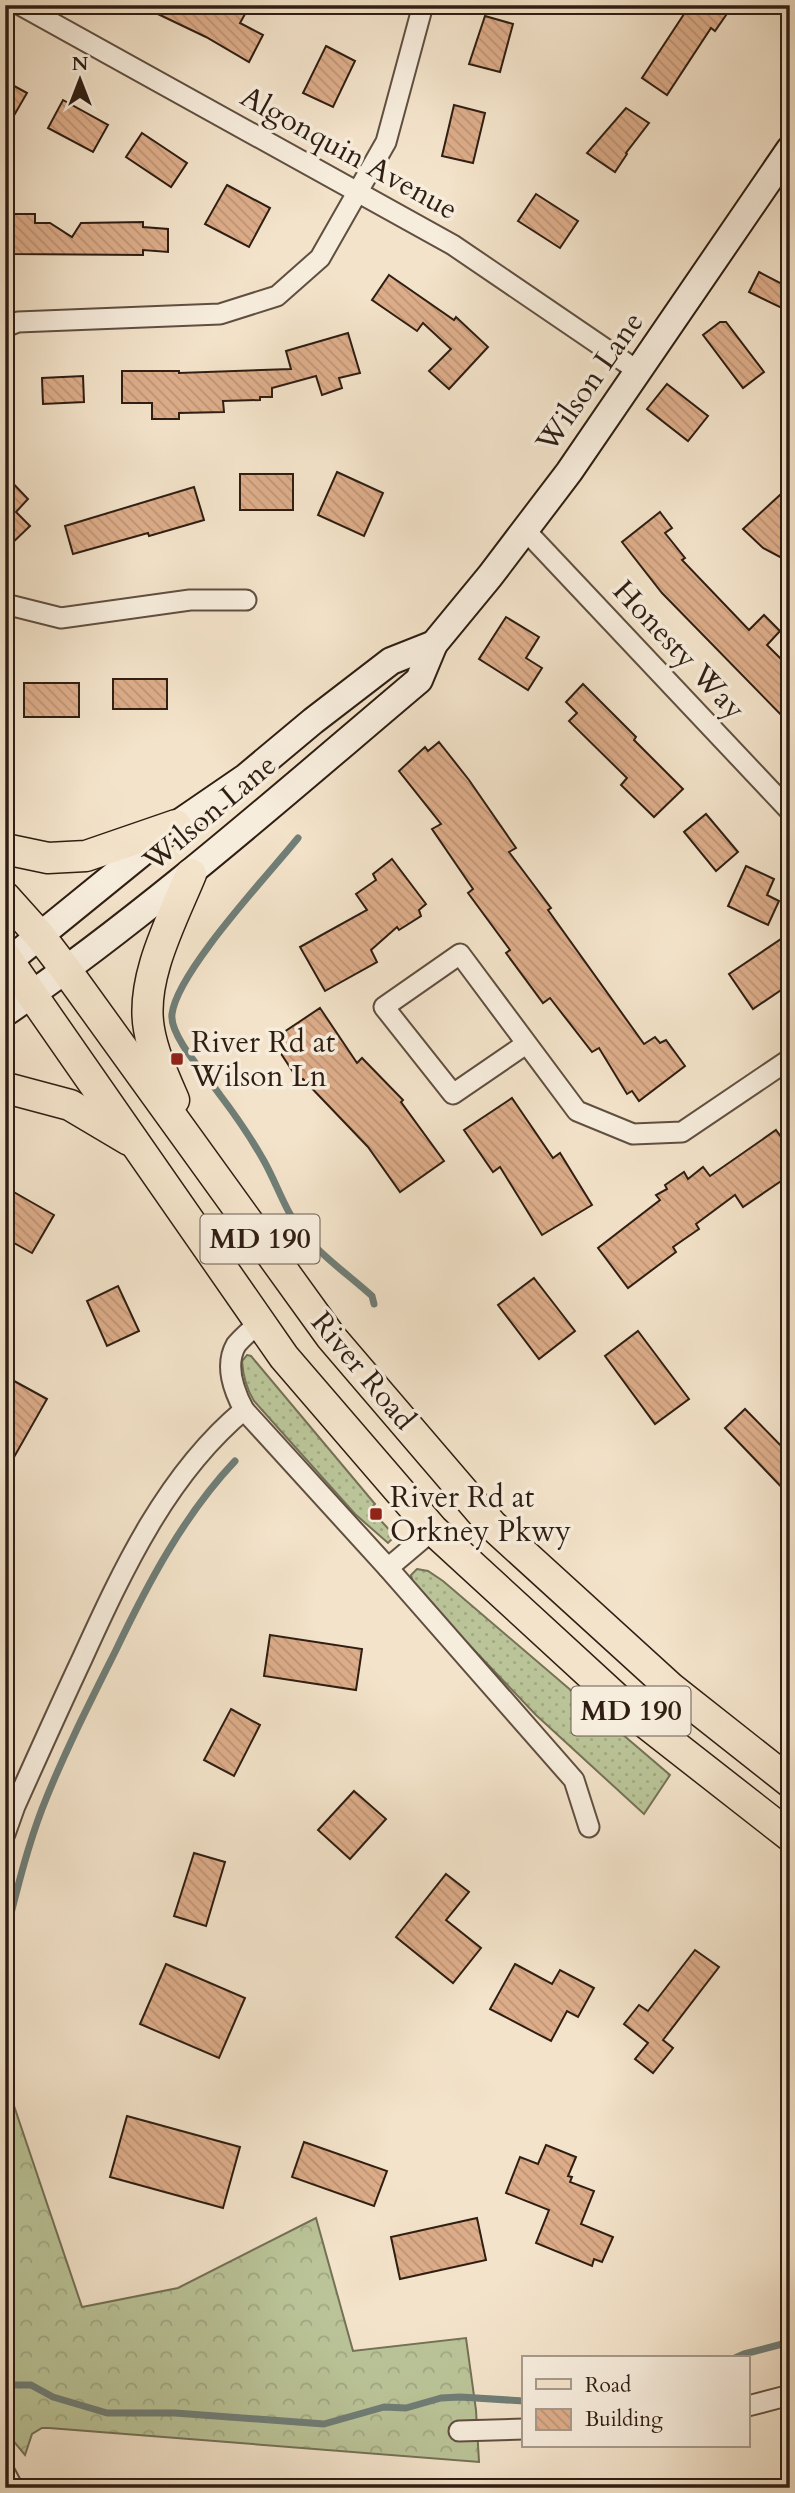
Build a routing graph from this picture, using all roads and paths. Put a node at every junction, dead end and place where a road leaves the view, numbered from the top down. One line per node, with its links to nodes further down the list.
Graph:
1 (20, 5): 4 (street, Algonquin Avenue)
2 (423, 5): 4 (street)
3 (790, 149): 6 (main road, Wilson Lane)
4 (359, 192): 5 (street); 6 (street, Algonquin Avenue)
5 (5, 327)
6 (638, 371): 7 (main road, Wilson Lane)
7 (526, 531): 10 (main road, Wilson Lane); 11 (street, Honesty Way)
8 (246, 600): 9 (street)
9 (5, 604)
10 (434, 643): 12 (main road, Wilson Lane); 14 (main road, Wilson Lane)
11 (790, 811)
12 (176, 825): 13 (main road); 16 (main road, Wilson Lane)
13 (5, 849)
14 (191, 874): 18 (main road, Wilson Lane); 24 (main road)
15 (5, 897): 16 (main road, River Road / MD 190)
16 (40, 936): 17 (main road, Wilson Lane); 18 (main road, River Road / MD 190)
17 (7, 960): 19 (main road, River Road / MD 190)
18 (66, 970): 19 (main road, Wilson Lane); 24 (main road, River Road / MD 190)
19 (32, 994): 20 (main road, Wilson Lane); 25 (main road, River Road / MD 190)
20 (5, 1013)
21 (526, 1044): 21 (street); 22 (street)
22 (790, 1059)
23 (5, 1089): 25 (main road)
24 (190, 1140): 30 (main road, River Road / MD 190)
25 (139, 1146): 26 (main road, River Road / MD 190)
26 (260, 1321): 27 (street); 28 (main road, River Road / MD 190)
27 (244, 1410): 29 (street); 32 (street)
28 (433, 1530): 29 (street); 33 (main road, River Road / MD 190)
29 (388, 1567): 31 (street)
30 (790, 1782)
31 (589, 1827)
32 (5, 1834)
33 (790, 1836)
34 (790, 2395): 35 (street)
35 (750, 2405)
36 (522, 2429): 37 (street)
37 (459, 2431)
38 (5, 2473): 39 (street)
39 (13, 2488)

